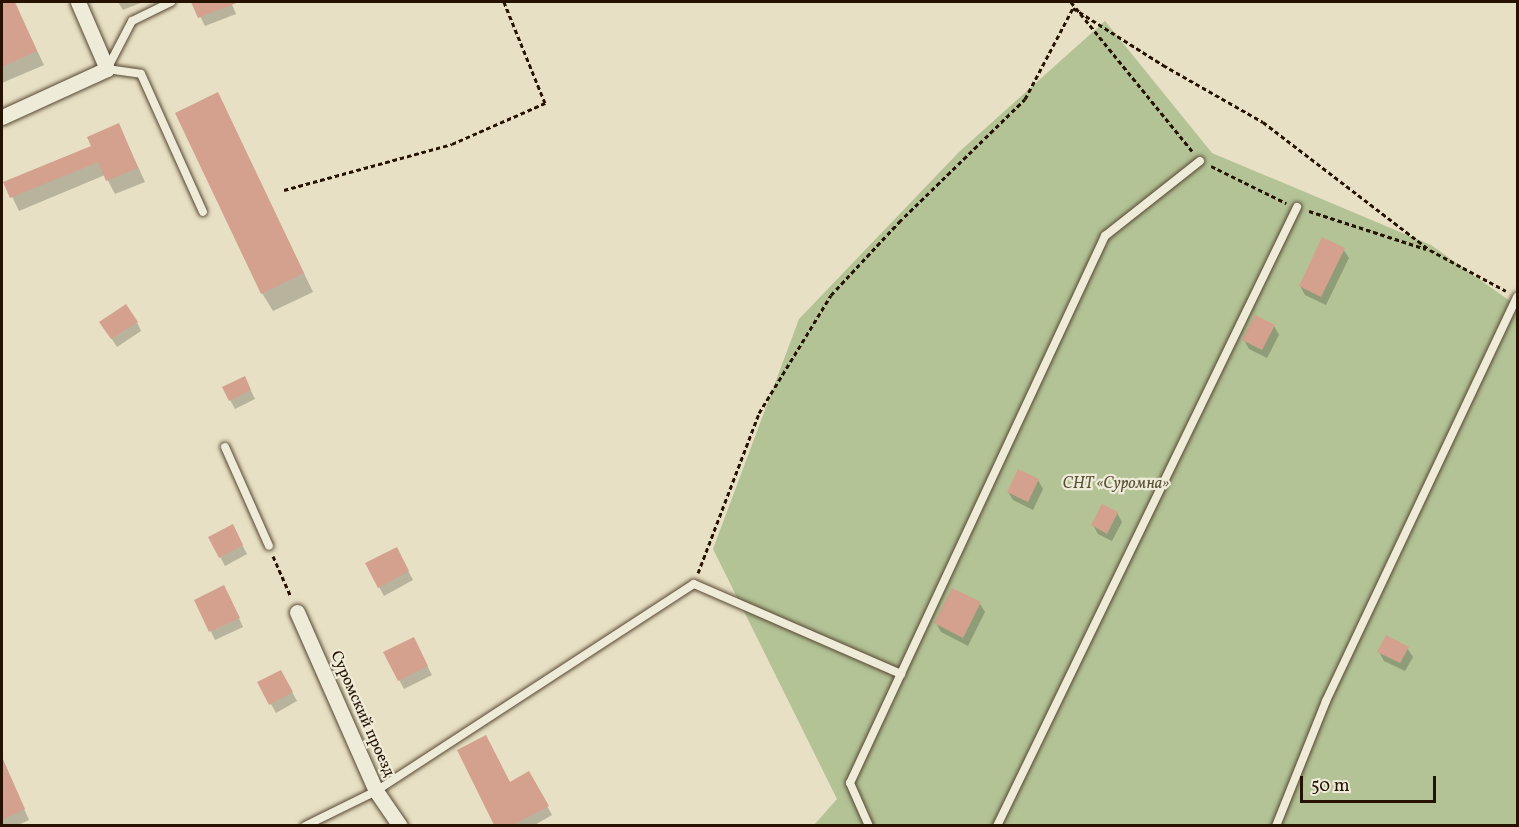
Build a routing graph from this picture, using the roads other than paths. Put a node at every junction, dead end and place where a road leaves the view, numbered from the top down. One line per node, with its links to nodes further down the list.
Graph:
1 (78, 2): 3 (street)
2 (171, 2): 3 (lane)
3 (107, 69): 4 (street); 7 (lane)
4 (2, 117)
5 (1200, 161): 12 (lane)
6 (1297, 207): 17 (lane)
7 (203, 212)
8 (1517, 297): 18 (lane)
9 (225, 447): 10 (lane)
10 (269, 546)
11 (297, 612): 13 (street, Суромский проезд)
12 (901, 674): 13 (lane); 16 (lane)
13 (376, 791): 14 (lane); 15 (street, Суромский проезд)
14 (305, 825)
15 (400, 825)
16 (869, 825)
17 (997, 825)
18 (1276, 825)

